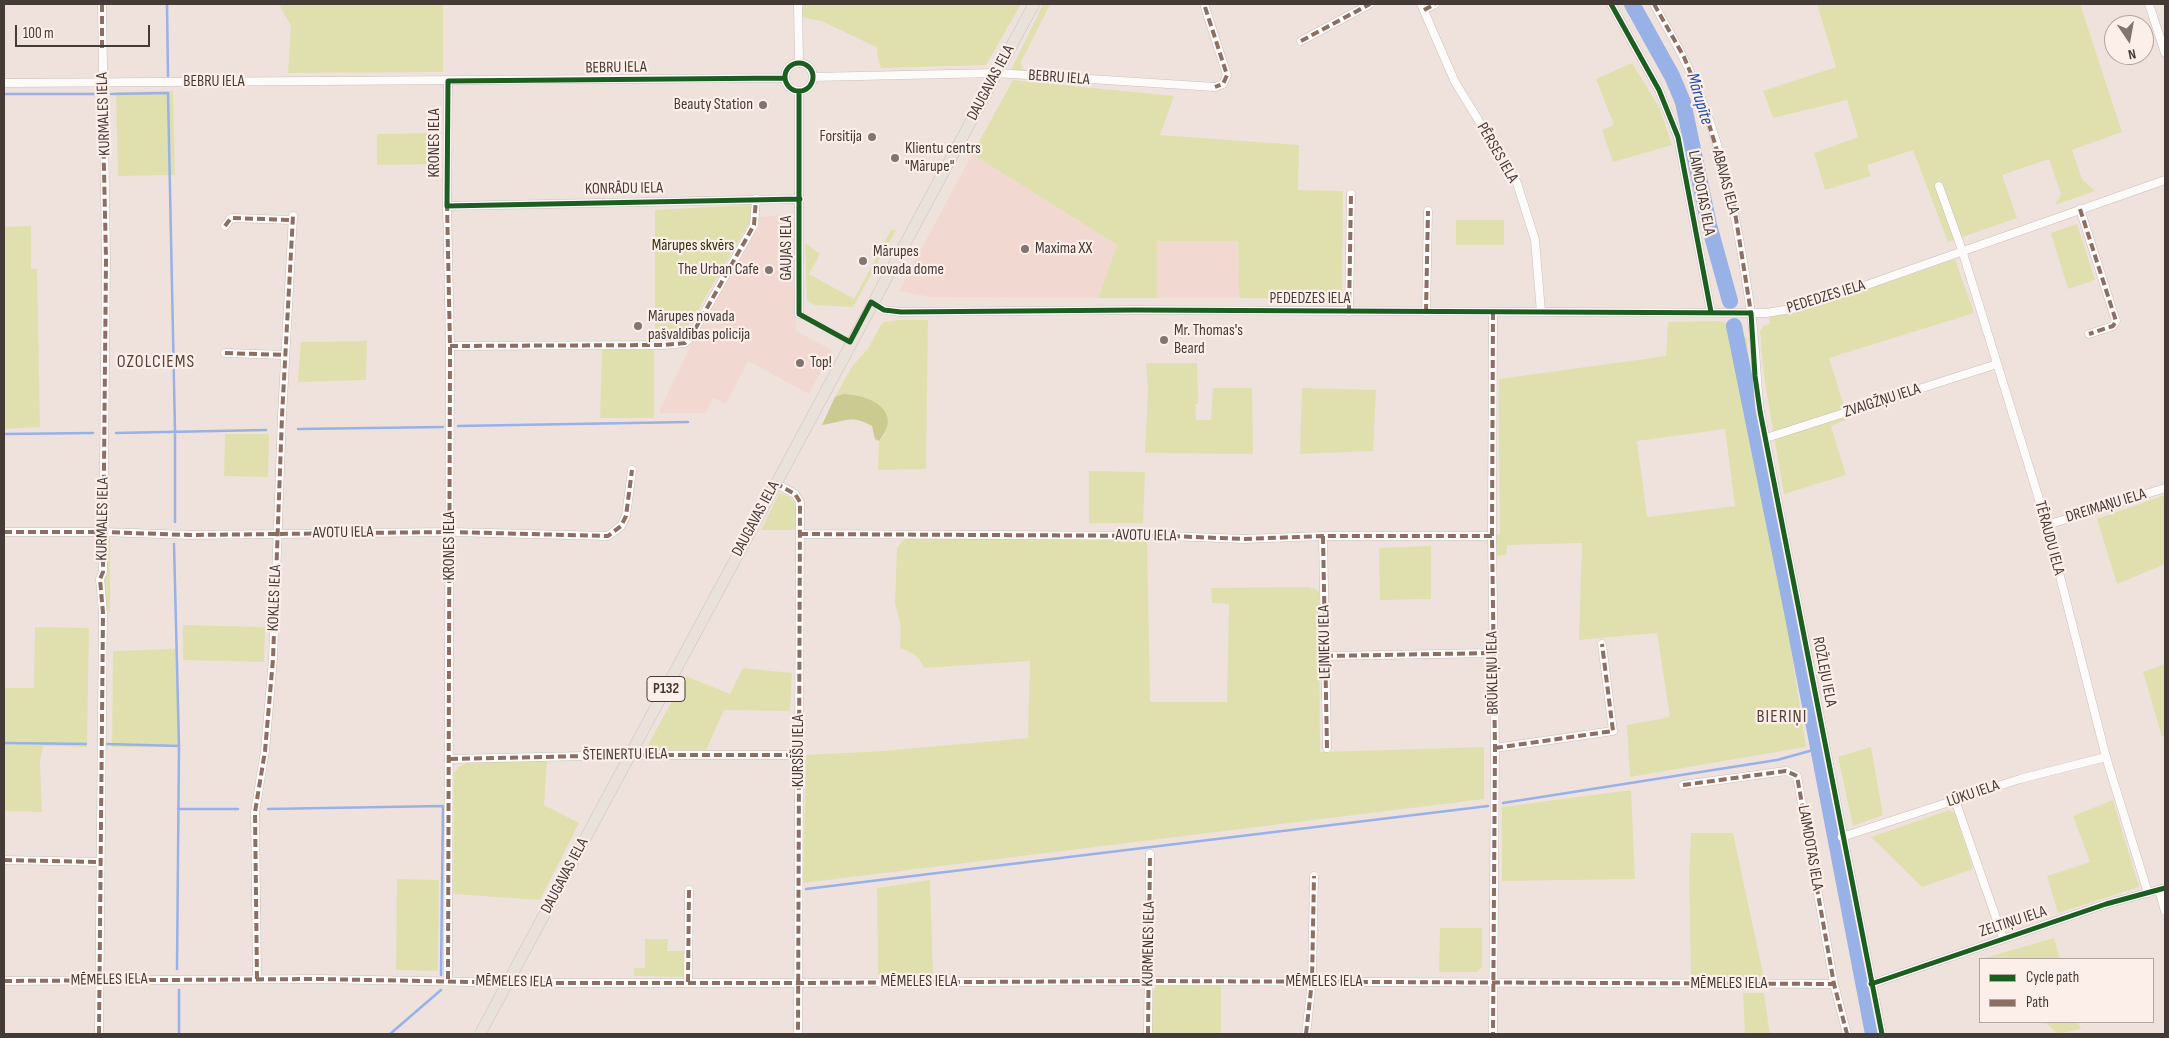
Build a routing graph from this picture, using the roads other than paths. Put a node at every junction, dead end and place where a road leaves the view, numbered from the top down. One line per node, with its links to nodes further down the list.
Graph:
1 (102, 4): 18 (street, KURMALES IELA)
2 (798, 4): 13 (street)
3 (1034, 4): 14 (main road, DAUGAVAS IELA / P132)
4 (1370, 4): 11 (street)
5 (1435, 4): 10 (street)
6 (1611, 4): 36 (street, LAIMDOTAS IELA)
7 (1654, 4): 37 (street, ABAVAS IELA)
8 (2149, 4): 12 (street)
9 (1205, 7): 14 (street, BEBRU IELA)
10 (1423, 7): 35 (street, PĒRSES IELA)
11 (1301, 41)
12 (2165, 53)
13 (798, 63): 15 (street); 16 (street)
14 (996, 73): 15 (street, BEBRU IELA); 31 (main road, DAUGAVAS IELA / P132)
15 (813, 77): 20 (street)
16 (784, 78): 17 (street, BEBRU IELA); 20 (street)
17 (448, 81): 18 (street, BEBRU IELA); 26 (street, KRONES IELA)
18 (103, 82): 19 (street, BEBRU IELA); 50 (street, KURMALES IELA)
19 (4, 83)
20 (799, 91): 25 (street, GAUJAS IELA)
21 (2165, 180): 27 (street, PEDEDZES IELA)
22 (1939, 186): 30 (street, TĒRAUDU IELA)
23 (1351, 194): 32 (street)
24 (756, 199): 25 (street, KONRĀDU IELA); 26 (street, KONRĀDU IELA); 40 (street)
25 (800, 199): 38 (street, GAUJAS IELA)
26 (447, 206): 40 (street, KRONES IELA)
27 (2080, 209): 30 (street, PEDEDZES IELA); 39 (street)
28 (1428, 211): 33 (street)
29 (225, 226): 42 (street, KOKLES IELA)
30 (1962, 250): 37 (street, PEDEDZES IELA); 43 (street, TĒRAUDU IELA)
31 (871, 302): 32 (street, PEDEDZES IELA); 46 (main road, DAUGAVAS IELA / P132)
32 (1349, 312): 33 (street, PEDEDZES IELA)
33 (1426, 312): 34 (street, PEDEDZES IELA)
34 (1493, 312): 35 (street, PEDEDZES IELA); 55 (street, BRŪKLEŅU IELA)
35 (1541, 312): 36 (street, PEDEDZES IELA)
36 (1711, 312): 37 (street, PEDEDZES IELA)
37 (1751, 313): 44 (street, ROŽLEJU IELA)
38 (799, 314)
39 (2089, 334)
40 (450, 346): 51 (street, KRONES IELA)
41 (225, 353): 42 (street)
42 (285, 355): 52 (street, KOKLES IELA)
43 (1997, 364): 44 (street, ZVAIGŽŅU IELA); 48 (street, TĒRAUDU IELA)
44 (1766, 438): 67 (street, ROŽLEJU IELA)
45 (632, 470): 51 (street, AVOTU IELA)
46 (775, 483): 53 (street, KURSĪŠU IELA); 61 (main road, DAUGAVAS IELA / P132)
47 (2165, 488): 48 (street, DREIMAŅU IELA)
48 (2047, 525): 63 (street, TĒRAUDU IELA)
49 (4, 532): 50 (street, AVOTU IELA)
50 (103, 532): 52 (street, AVOTU IELA); 70 (street, KURMALES IELA)
51 (450, 532): 52 (street, AVOTU IELA); 64 (street, KRONES IELA)
52 (277, 534): 79 (street, KOKLES IELA)
53 (800, 534): 54 (street, AVOTU IELA); 62 (street, KURSĪŠU IELA)
54 (1323, 536): 55 (street, AVOTU IELA); 58 (street, LEJNIEKU IELA)
55 (1492, 536): 57 (street, BRŪKLEŅU IELA)
56 (1602, 644): 60 (street)
57 (1493, 652): 58 (street); 60 (street, BRŪKLEŅU IELA)
58 (1325, 656): 59 (street, LEJNIEKU IELA)
59 (1327, 748)
60 (1495, 748): 86 (street, BRŪKLEŅU IELA)
61 (631, 755): 62 (street, ŠTEINERTU IELA); 64 (street, ŠTEINERTU IELA); 83 (main road, DAUGAVAS IELA / P132)
62 (799, 755): 85 (street, KURSĪŠU IELA)
63 (2106, 757): 66 (street, LŪKU IELA); 74 (street, TĒRAUDU IELA)
64 (450, 759): 80 (street, KRONES IELA)
65 (1683, 785): 87 (street, LAIMDOTAS IELA)
66 (1955, 800): 67 (street, LŪKU IELA); 76 (street)
67 (1842, 837): 88 (street, ROŽLEJU IELA)
68 (1150, 854): 81 (street, KURMENES IELA)
69 (4, 860): 70 (street)
70 (99, 862): 78 (street, KURMALES IELA)
71 (1314, 876): 82 (street)
72 (2162, 889): 74 (street, ZELTIŅU IELA); 75 (street)
73 (689, 890): 84 (street)
74 (2148, 893): 76 (street, ZELTIŅU IELA)
75 (2165, 911)
76 (2004, 938): 88 (street, ZELTIŅU IELA)
77 (4, 980): 78 (street, MĒMELES IELA)
78 (98, 980): 79 (street, MĒMELES IELA); 89 (street, KURMALES IELA)
79 (258, 980): 80 (street, MĒMELES IELA)
80 (448, 980): 83 (street, MĒMELES IELA)
81 (1149, 981): 82 (street, MĒMELES IELA); 85 (street, MĒMELES IELA); 92 (street, KURMENES IELA)
82 (1312, 981): 86 (street, MĒMELES IELA); 93 (street)
83 (508, 982): 84 (street, MĒMELES IELA); 90 (main road, DAUGAVAS IELA / P132)
84 (688, 982): 85 (street, MĒMELES IELA)
85 (798, 983): 91 (street, KURSĪŠU IELA)
86 (1493, 983): 87 (street, MĒMELES IELA); 94 (street, BRŪKLEŅU IELA)
87 (1834, 984): 95 (street, LAIMDOTAS IELA)
88 (1871, 984): 96 (street, ROŽLEJU IELA)
89 (98, 1034)
90 (480, 1034)
91 (798, 1034)
92 (1148, 1034)
93 (1306, 1034)
94 (1493, 1034)
95 (1847, 1034)
96 (1882, 1034)

